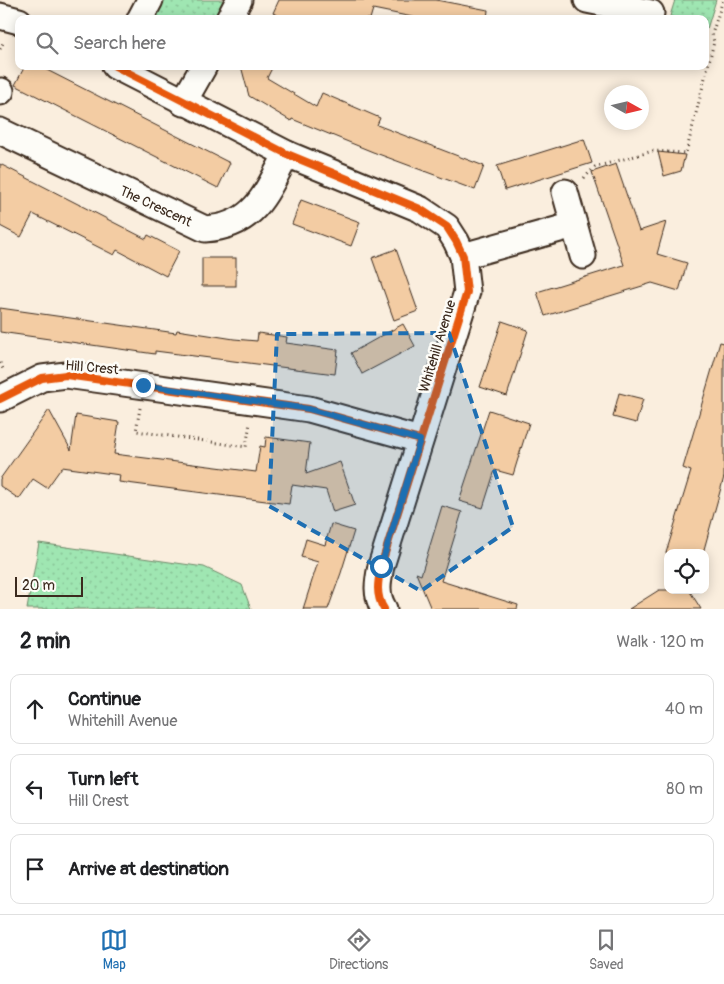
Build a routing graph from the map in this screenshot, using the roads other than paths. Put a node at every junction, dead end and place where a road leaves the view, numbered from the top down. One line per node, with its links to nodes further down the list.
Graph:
1 (150, 0): 5 (street)
2 (239, 0): 6 (street)
3 (588, 0): 4 (street)
4 (651, 13)
5 (142, 15)
6 (231, 15)
7 (0, 16): 8 (street)
8 (15, 20)
9 (122, 70): 11 (street, Whitehill Avenue)
10 (202, 70): 11 (street)
11 (183, 103): 13 (street, Whitehill Avenue)
12 (0, 131): 13 (street, The Crescent)
13 (287, 154): 16 (street, Whitehill Avenue)
14 (565, 192): 15 (street)
15 (574, 225): 16 (street); 17 (street)
16 (463, 256): 19 (street, Whitehill Avenue)
17 (584, 256)
18 (0, 399): 19 (street, Hill Crest)
19 (420, 440): 20 (street, Whitehill Avenue)
20 (384, 609)

